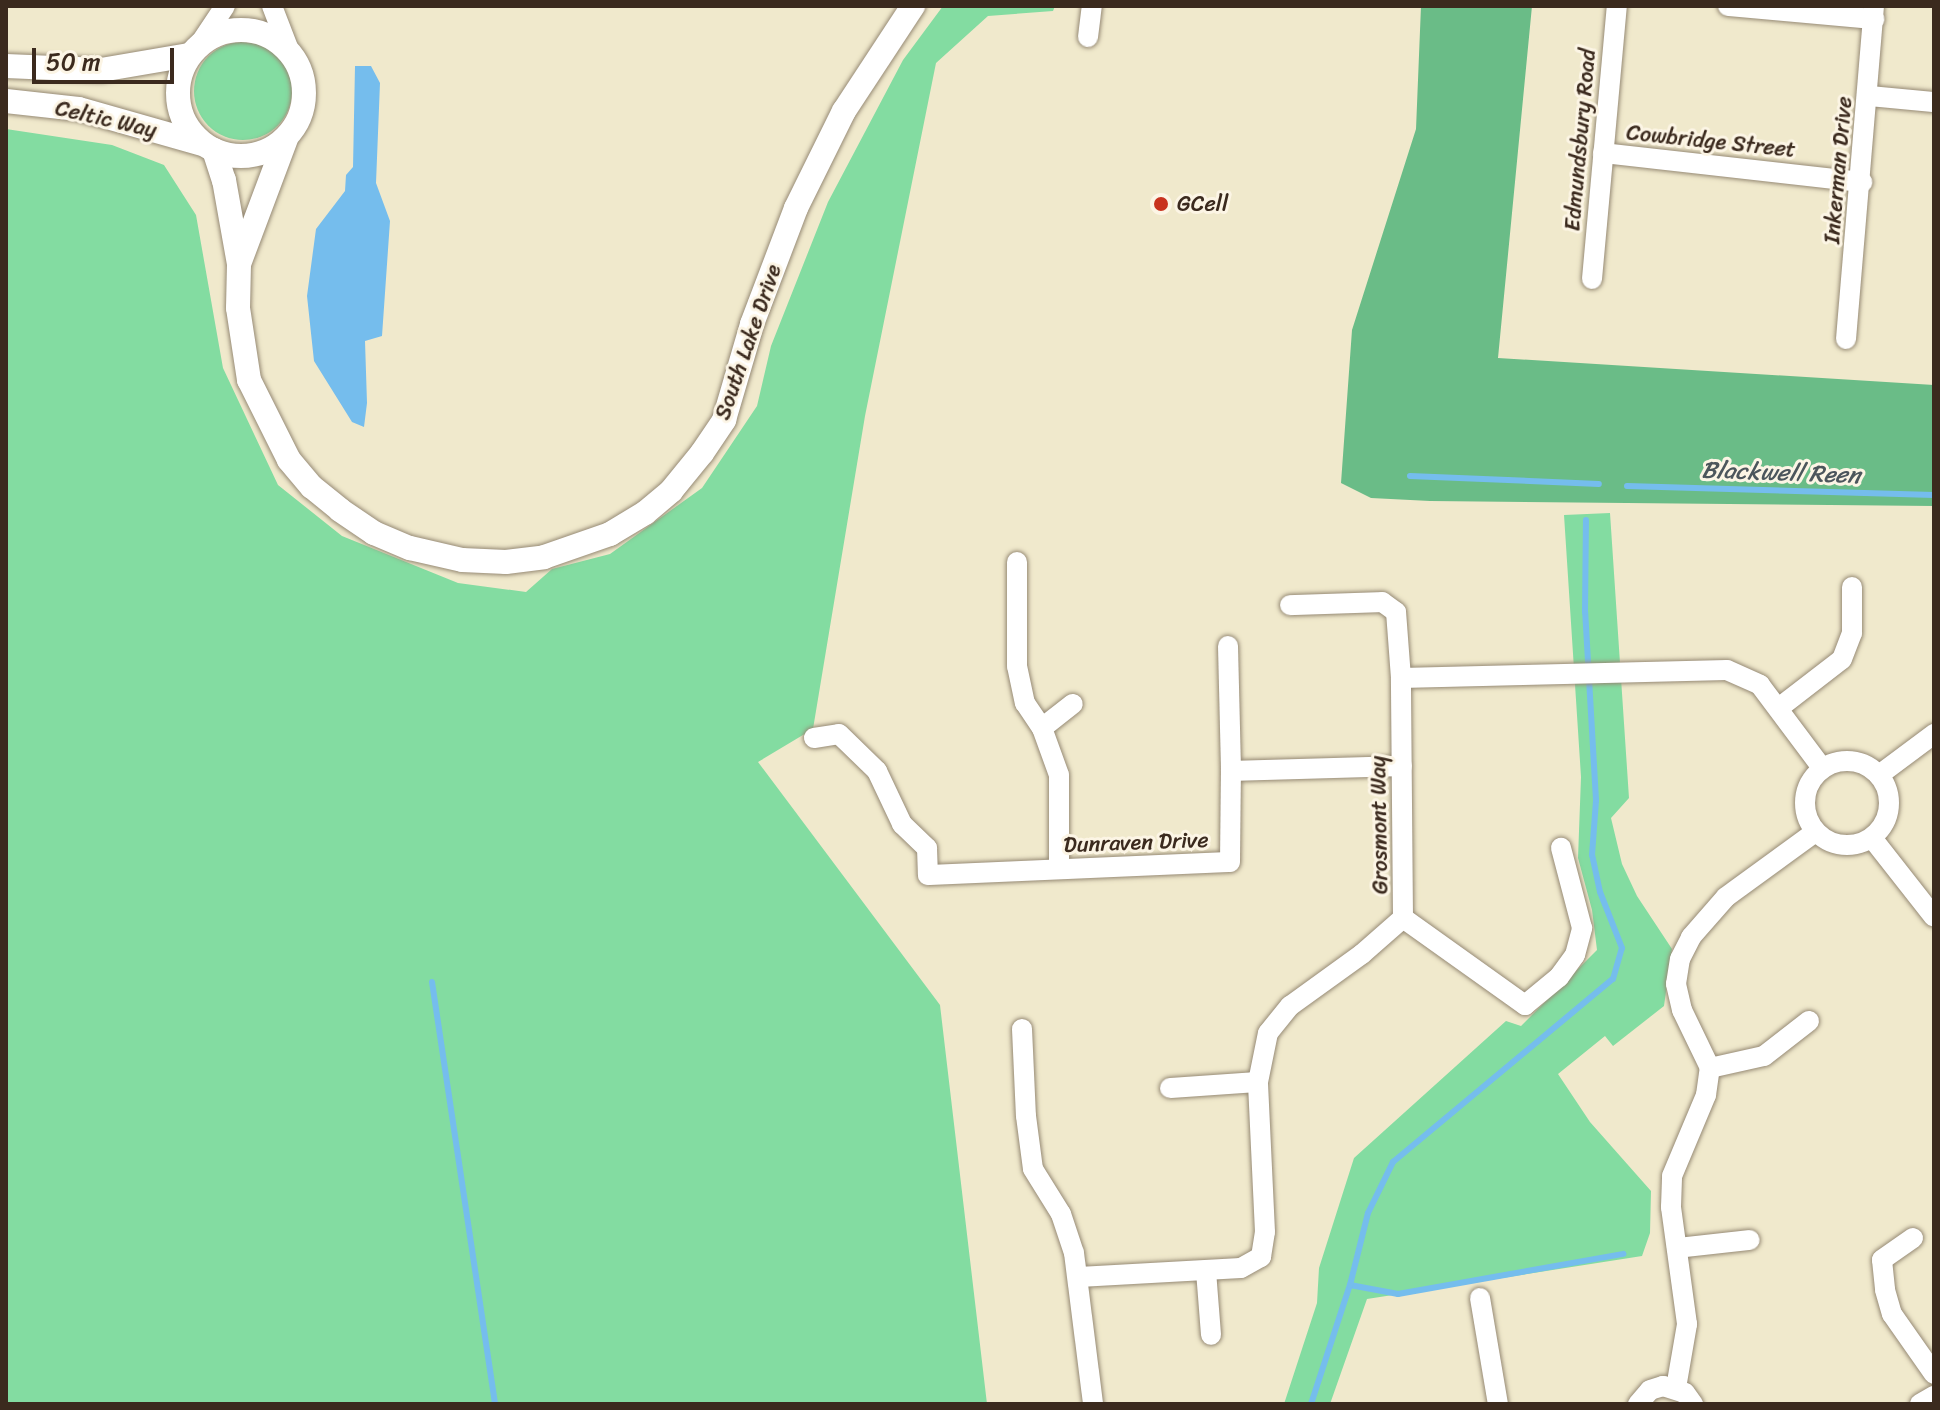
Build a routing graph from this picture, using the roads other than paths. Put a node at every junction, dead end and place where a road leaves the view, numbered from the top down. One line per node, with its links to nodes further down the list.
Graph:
1 (225, 6): 9 (street)
2 (272, 6): 10 (street)
3 (913, 6): 19 (street, South Lake Drive)
4 (1092, 6): 8 (street)
5 (1617, 6): 17 (street, Edmundsbury Road)
6 (1728, 6): 7 (street)
7 (1874, 13): 12 (street, Inkerman Drive)
8 (1088, 37)
9 (195, 49): 10 (street); 11 (street, Celtic Way); 16 (street, South Lake Drive)
10 (289, 50): 15 (street, South Lake Drive)
11 (6, 66)
12 (1869, 96): 14 (street); 18 (street, Inkerman Drive)
13 (6, 101): 16 (street, Celtic Way)
14 (1934, 102)
15 (286, 139): 16 (street); 19 (street, South Lake Drive)
16 (209, 148): 19 (street, South Lake Drive)
17 (1603, 153): 18 (street, Cowbridge Street); 20 (street, Edmundsbury Road)
18 (1862, 182): 21 (street, Inkerman Drive)
19 (239, 264)
20 (1592, 279)
21 (1846, 339)
22 (1017, 562): 29 (street)
23 (1852, 587): 28 (street)
24 (1290, 605): 26 (street, Grosmont Way)
25 (1228, 646): 34 (street)
26 (1401, 678): 28 (street); 32 (street, Grosmont Way)
27 (1073, 704): 29 (street)
28 (1780, 707): 33 (street)
29 (1042, 728): 39 (street)
30 (1934, 734): 35 (street)
31 (814, 738): 39 (street, Dunraven Drive)
32 (1402, 766): 34 (street); 41 (street, Grosmont Way)
33 (1822, 768): 35 (street); 36 (street)
34 (1231, 771): 39 (street, Dunraven Drive)
35 (1879, 775): 37 (street)
36 (1815, 832): 37 (street); 44 (street)
37 (1872, 838): 40 (street)
38 (1561, 848): 41 (street)
39 (1059, 869)
40 (1934, 917)
41 (1403, 918): 45 (street, Grosmont Way)
42 (1809, 1021): 44 (street)
43 (1022, 1029): 51 (street)
44 (1710, 1068): 49 (street)
45 (1258, 1082): 46 (street); 50 (street, Grosmont Way)
46 (1170, 1088)
47 (1913, 1238): 54 (street)
48 (1750, 1240): 49 (street)
49 (1677, 1248): 55 (street)
50 (1206, 1271): 51 (street, Grosmont Way); 53 (street)
51 (1079, 1277): 57 (street)
52 (1480, 1298): 58 (street)
53 (1211, 1335)
54 (1934, 1374)
55 (1676, 1388): 59 (street); 60 (street)
56 (1934, 1396): 61 (street)
57 (1093, 1404)
58 (1498, 1404)
59 (1638, 1404)
60 (1693, 1404)
61 (1920, 1404)

